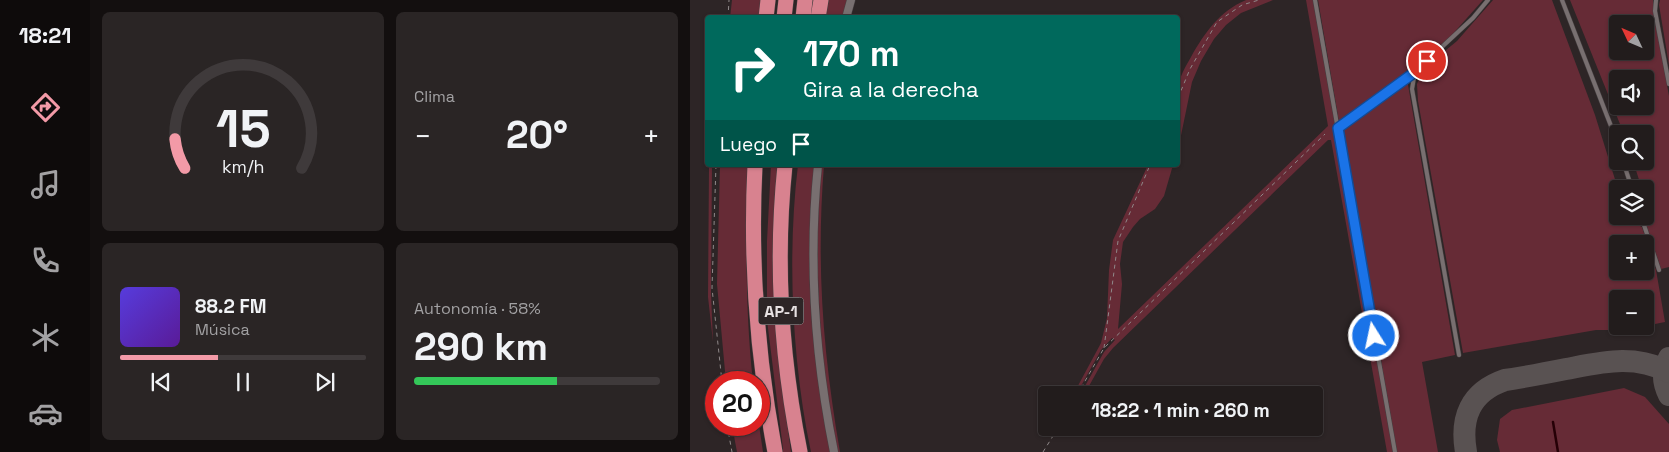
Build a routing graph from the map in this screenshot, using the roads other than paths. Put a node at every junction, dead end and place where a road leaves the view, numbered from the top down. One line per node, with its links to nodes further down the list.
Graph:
1 (768, 0): 10 (highway)
2 (786, 0): 11 (highway)
3 (806, 0): 12 (highway)
4 (821, 0): 13 (highway)
5 (851, 0): 14 (street)
6 (1315, 0): 18 (lane)
7 (1488, 0): 15 (lane)
8 (1562, 0): 17 (lane)
9 (1656, 0): 16 (lane)
10 (766, 15)
11 (784, 15)
12 (804, 15)
13 (818, 15)
14 (847, 15)
15 (1415, 72): 18 (lane); 25 (lane)
16 (1669, 84)
17 (1611, 125)
18 (1338, 128): 32 (lane)
19 (755, 167): 26 (highway)
20 (764, 167): 27 (highway, AP-1)
21 (785, 167): 30 (highway, AP-1)
22 (818, 167): 31 (street)
23 (1644, 225): 24 (lane)
24 (1659, 270)
25 (1458, 355)
26 (763, 371)
27 (763, 371)
28 (770, 420): 29 (highway, AP-1)
29 (775, 452)
30 (800, 452)
31 (834, 452)
32 (1395, 452)

